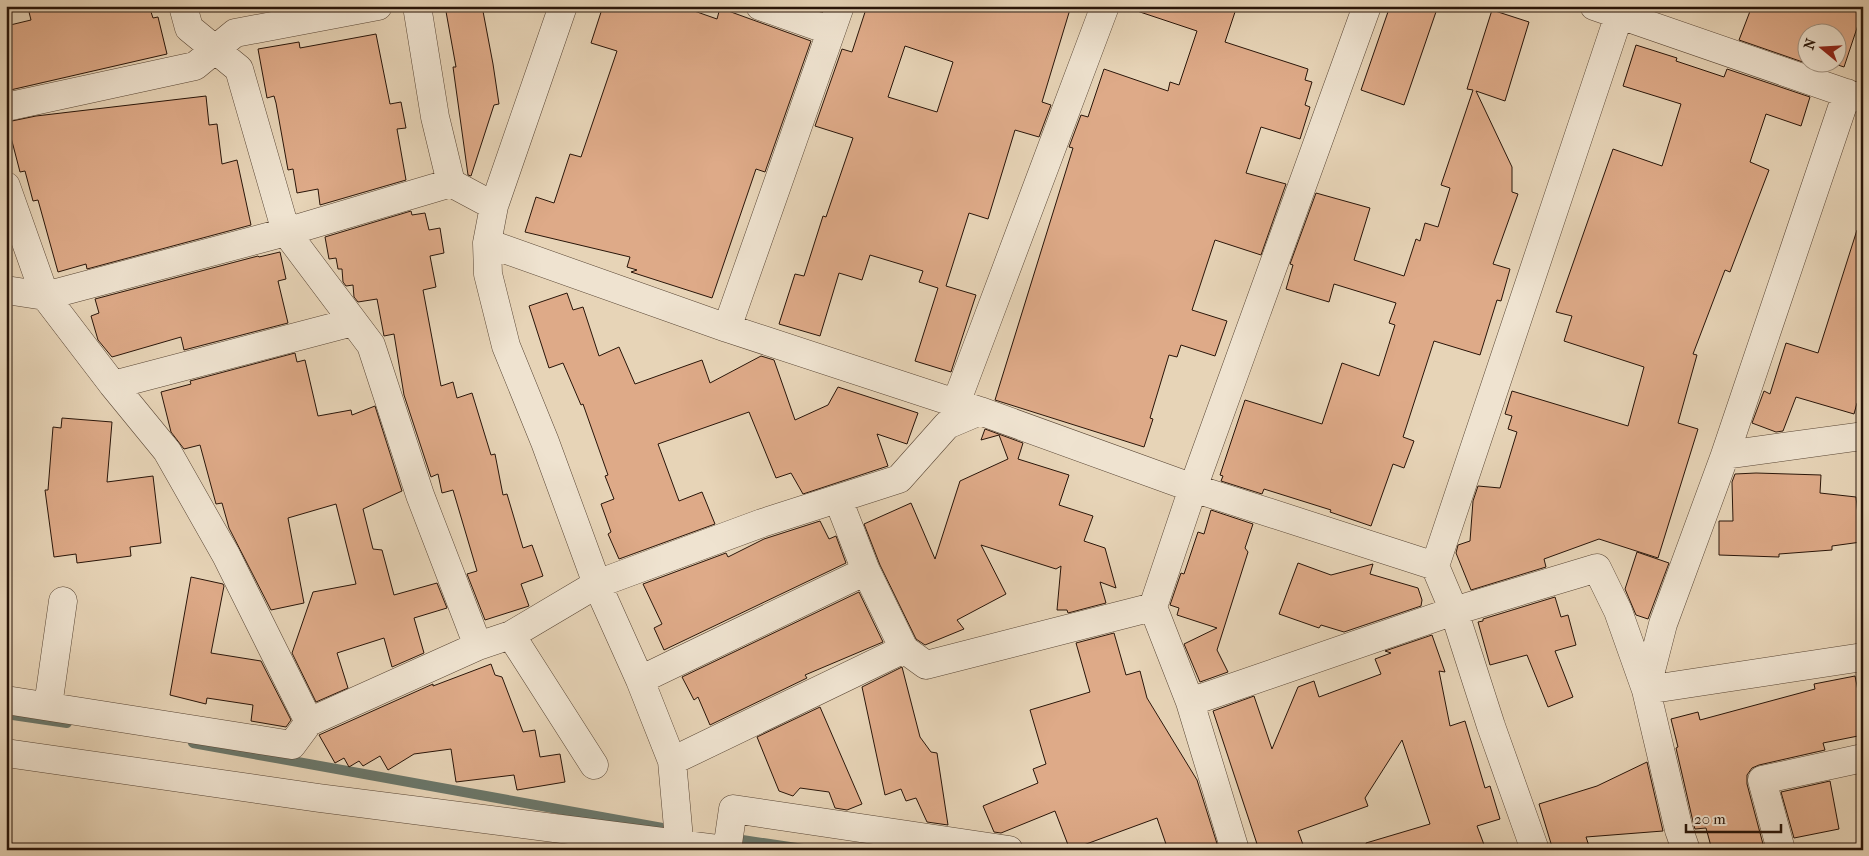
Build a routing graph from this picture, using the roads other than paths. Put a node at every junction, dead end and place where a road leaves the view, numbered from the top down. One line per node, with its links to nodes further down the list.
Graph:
1 (183, 6): 10 (street)
2 (378, 6): 10 (street)
3 (417, 6): 13 (street)
4 (563, 6): 15 (street)
5 (760, 6): 9 (street)
6 (1105, 6): 23 (street)
7 (1367, 6): 26 (street)
8 (1612, 9): 11 (street); 28 (street)
9 (835, 18): 21 (street)
10 (214, 49): 12 (street); 16 (street)
11 (1855, 96): 25 (street)
12 (6, 107)
13 (451, 183): 15 (street); 16 (street)
14 (6, 186): 19 (street)
15 (494, 206): 17 (street)
16 (286, 232): 19 (street); 20 (street)
17 (487, 243): 21 (street); 30 (street)
18 (6, 290): 19 (street)
19 (46, 296): 22 (street)
20 (353, 322): 22 (street); 35 (street)
21 (727, 328): 23 (street)
22 (113, 384): 43 (street)
23 (968, 407): 26 (street); 27 (street)
24 (1863, 436): 25 (street)
25 (1725, 455): 39 (street)
26 (1193, 488): 28 (street); 32 (street)
27 (838, 499): 29 (street); 30 (street)
28 (1435, 566): 33 (street)
29 (866, 572): 36 (street); 38 (street)
30 (597, 584): 34 (street); 38 (street)
31 (64, 601): 42 (street)
32 (1153, 607): 36 (street); 41 (street)
33 (1454, 611): 39 (street); 41 (street); 52 (street)
34 (511, 635): 35 (street); 47 (street)
35 (478, 646): 43 (street)
36 (904, 649): 46 (street)
37 (1863, 657): 39 (street)
38 (640, 680): 46 (street)
39 (1646, 690): 53 (street)
40 (6, 700): 42 (street)
41 (1190, 702): 51 (street)
42 (48, 706): 43 (street)
43 (309, 722)
44 (6, 753): 48 (street)
45 (1863, 758): 54 (street)
46 (672, 761): 48 (street)
47 (594, 765)
48 (679, 846): 49 (street)
49 (726, 850): 50 (street)
50 (1009, 850)
51 (1236, 850)
52 (1535, 850)
53 (1686, 850)
54 (1781, 850)

